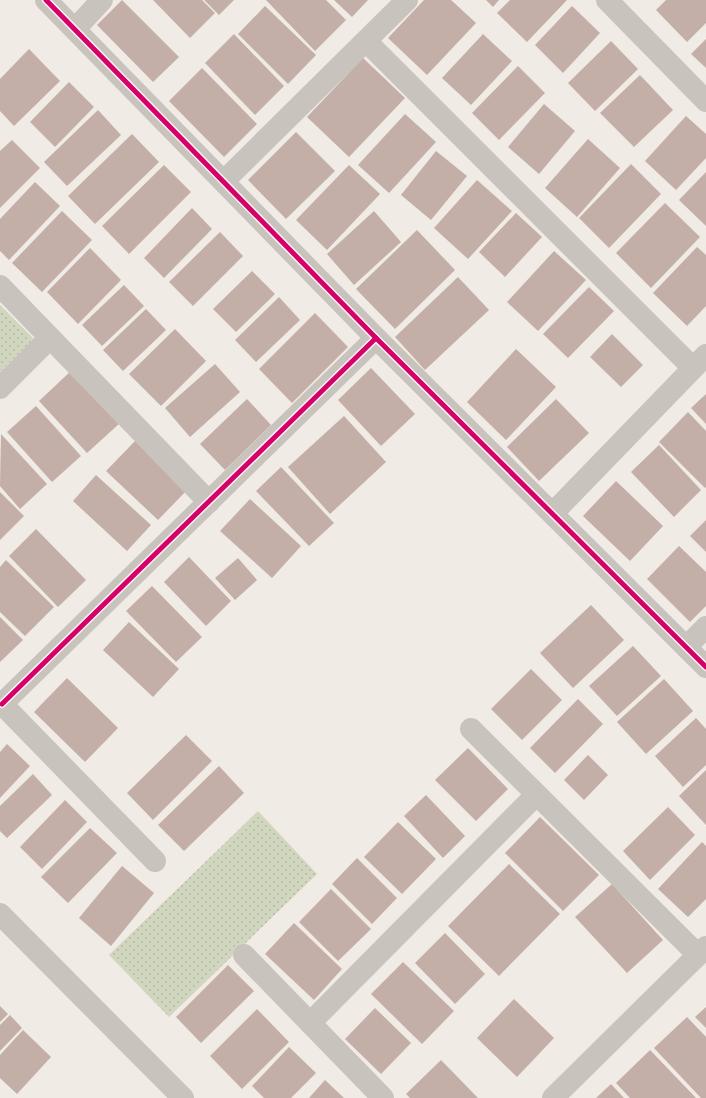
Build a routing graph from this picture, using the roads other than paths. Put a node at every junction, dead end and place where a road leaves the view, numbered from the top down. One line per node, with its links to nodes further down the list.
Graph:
1 (46, 0): 5 (street)
2 (102, 0): 5 (street)
3 (407, 0): 6 (street)
4 (607, 0): 7 (street)
5 (75, 29): 8 (street)
6 (366, 41): 8 (street); 12 (street)
7 (706, 101)
8 (224, 181): 11 (street)
9 (0, 286): 10 (street)
10 (50, 338): 13 (street); 14 (street)
11 (376, 338): 14 (street); 15 (street)
12 (700, 362): 15 (street)
13 (0, 388)
14 (209, 502): 19 (street)
15 (553, 513): 17 (street)
16 (706, 627): 17 (street)
17 (686, 647): 18 (street)
18 (706, 667)
19 (1, 703): 22 (street)
20 (471, 728): 21 (street)
21 (536, 795): 24 (street); 26 (street)
22 (155, 861)
23 (0, 914): 27 (street)
24 (702, 951): 29 (street)
25 (244, 955): 26 (street)
26 (310, 1023): 28 (street)
27 (183, 1098)
28 (383, 1098)
29 (553, 1098)

